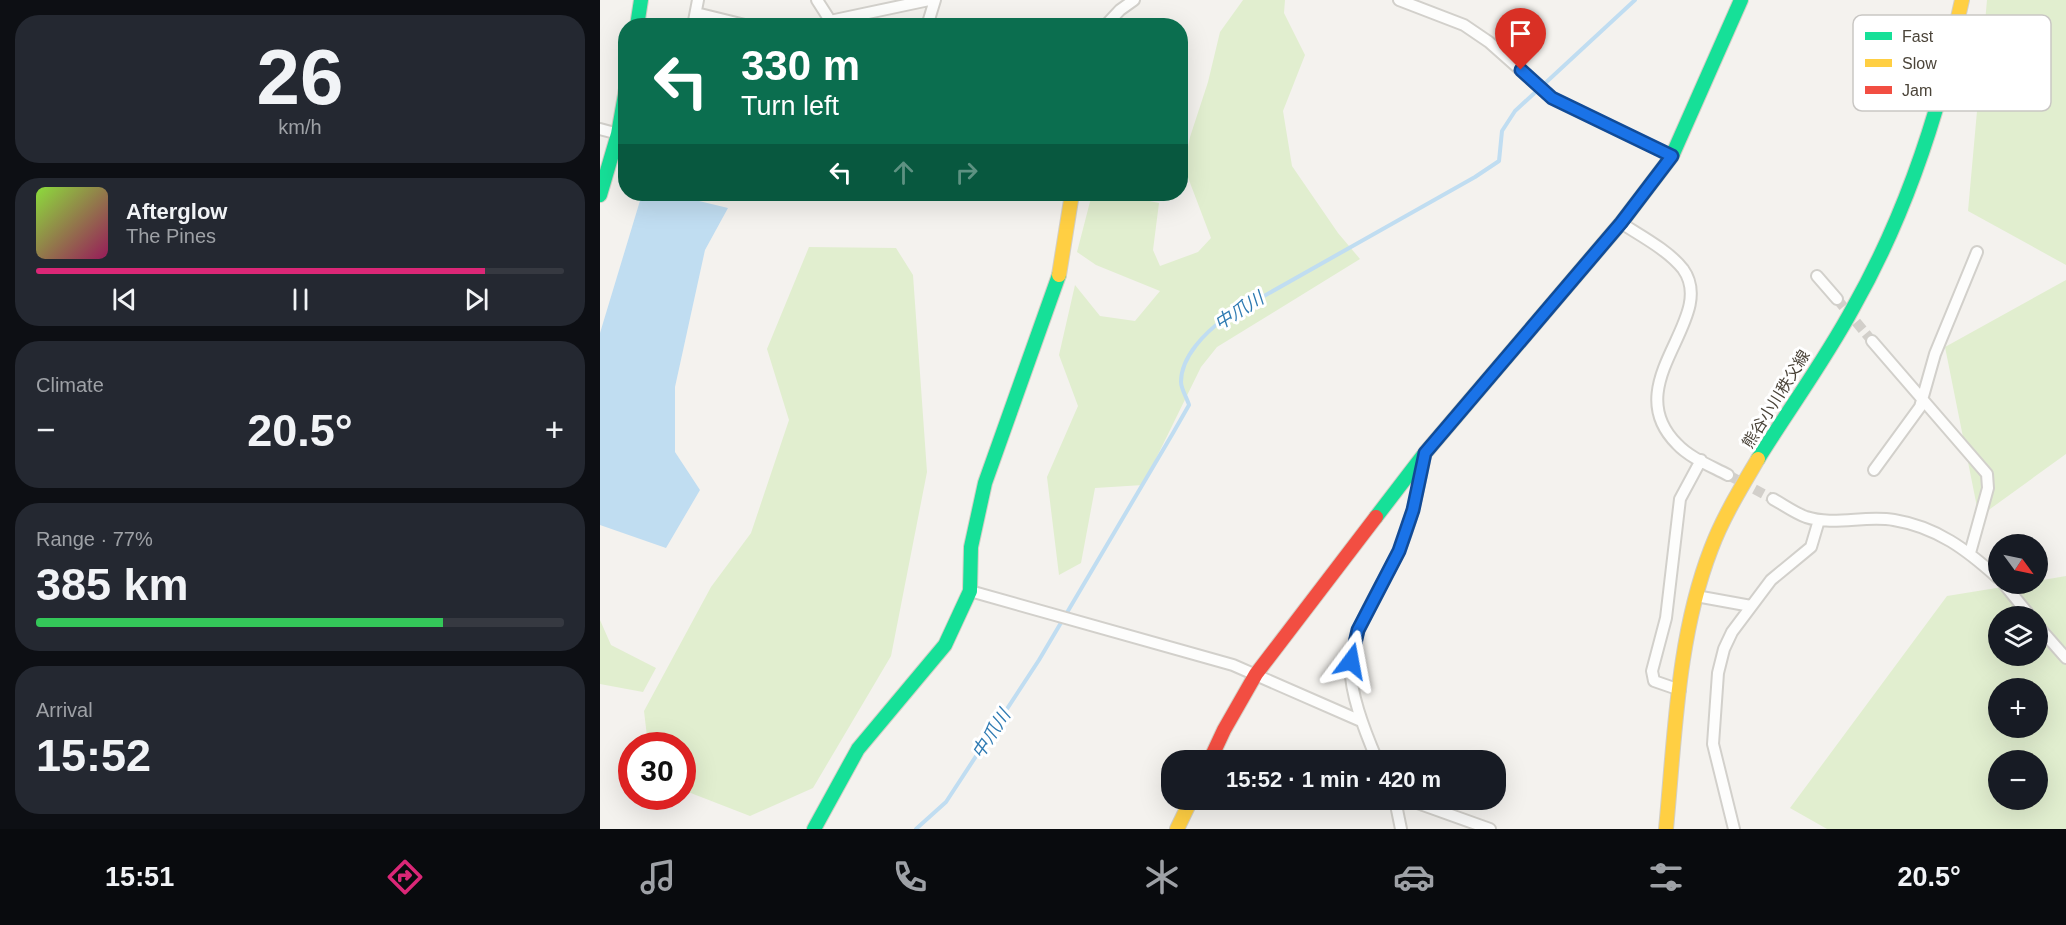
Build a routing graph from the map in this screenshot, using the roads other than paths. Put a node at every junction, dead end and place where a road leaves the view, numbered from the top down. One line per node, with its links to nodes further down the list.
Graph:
1 (641, 0): 12 (street)
2 (698, 0): 10 (street)
3 (817, 0): 15 (street)
4 (929, 0): 16 (street)
5 (935, 0): 17 (street)
6 (1134, 0): 18 (street)
7 (1399, 0): 23 (street)
8 (1741, 0): 23 (street)
9 (1962, 0): 11 (street, 熊谷小川秩父線)
10 (696, 13): 13 (street); 14 (street)
11 (1959, 15)
12 (638, 18)
13 (695, 18)
14 (716, 18)
15 (829, 18)
16 (853, 18)
17 (929, 18)
18 (1112, 18)
19 (1936, 111): 42 (street, 熊谷小川秩父線)
20 (600, 129): 21 (street)
21 (618, 134)
22 (618, 146): 24 (street)
23 (1672, 156): 26 (street)
24 (600, 195)
25 (1071, 201): 40 (street)
26 (1621, 223): 32 (street); 33 (street)
27 (1977, 252): 31 (street)
28 (1817, 276): 29 (street)
29 (1837, 299)
30 (1872, 341): 31 (street)
31 (1922, 401): 34 (street); 38 (street)
32 (1425, 453): 47 (street); 49 (street)
33 (1701, 460): 35 (street); 48 (street)
34 (1874, 470)
35 (1728, 475)
36 (1773, 499): 37 (street)
37 (1819, 520): 38 (street); 43 (street)
38 (1970, 553): 39 (street)
39 (1988, 569)
40 (970, 591): 47 (street); 55 (street)
41 (2012, 594): 44 (street)
42 (1696, 596): 43 (street); 48 (street, 熊谷小川秩父線)
43 (1751, 606): 60 (street)
44 (2022, 606)
45 (2048, 638): 46 (street)
46 (2066, 658)
47 (1256, 674): 49 (street); 50 (street)
48 (1680, 690): 59 (street, 熊谷小川秩父線)
49 (1361, 721): 51 (street)
50 (1215, 750)
51 (1373, 750)
52 (1186, 810): 56 (street)
53 (1397, 810): 57 (street)
54 (1437, 810): 58 (street)
55 (814, 829)
56 (1177, 829)
57 (1401, 829)
58 (1490, 829)
59 (1666, 829)
60 (1734, 829)

